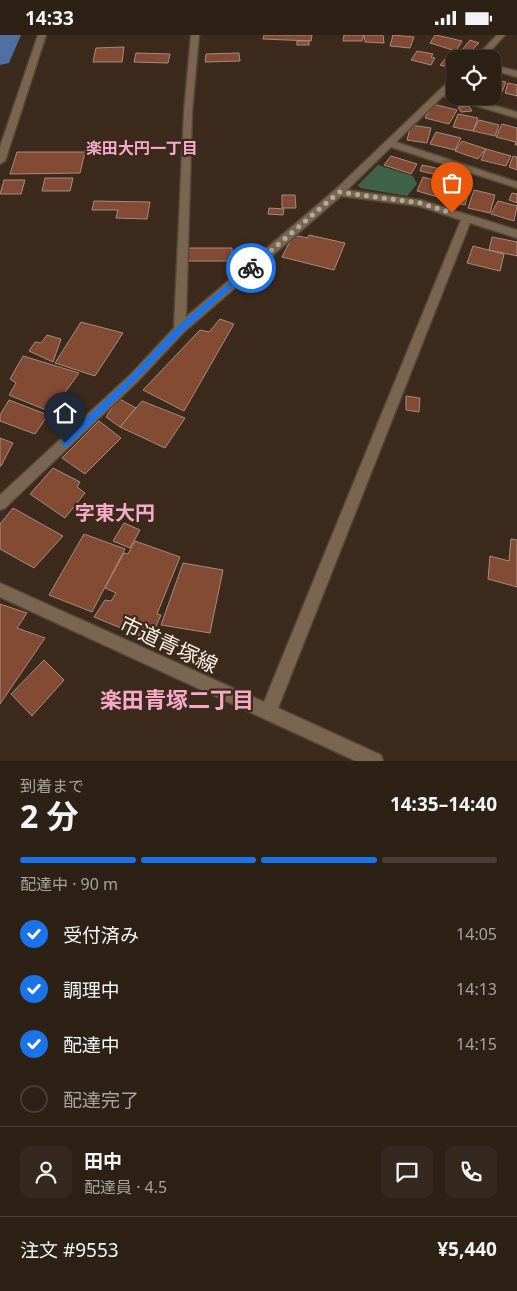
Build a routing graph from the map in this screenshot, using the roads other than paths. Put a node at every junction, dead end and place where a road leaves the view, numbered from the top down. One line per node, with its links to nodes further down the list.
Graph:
1 (42, 35): 11 (street)
2 (195, 35): 16 (street)
3 (501, 35): 4 (street)
4 (487, 50)
5 (501, 70): 6 (street)
6 (517, 74)
7 (446, 88): 8 (street)
8 (440, 93): 9 (street); 10 (street)
9 (517, 115)
10 (389, 143): 12 (street); 13 (street)
11 (0, 161)
12 (517, 185)
13 (339, 192): 14 (street); 16 (street)
14 (467, 218): 15 (street); 19 (street)
15 (517, 234)
16 (180, 329): 17 (street)
17 (0, 504)
18 (0, 590): 19 (street, 市道青塚線)
19 (268, 712): 20 (street, 市道青塚線)
20 (375, 761)

